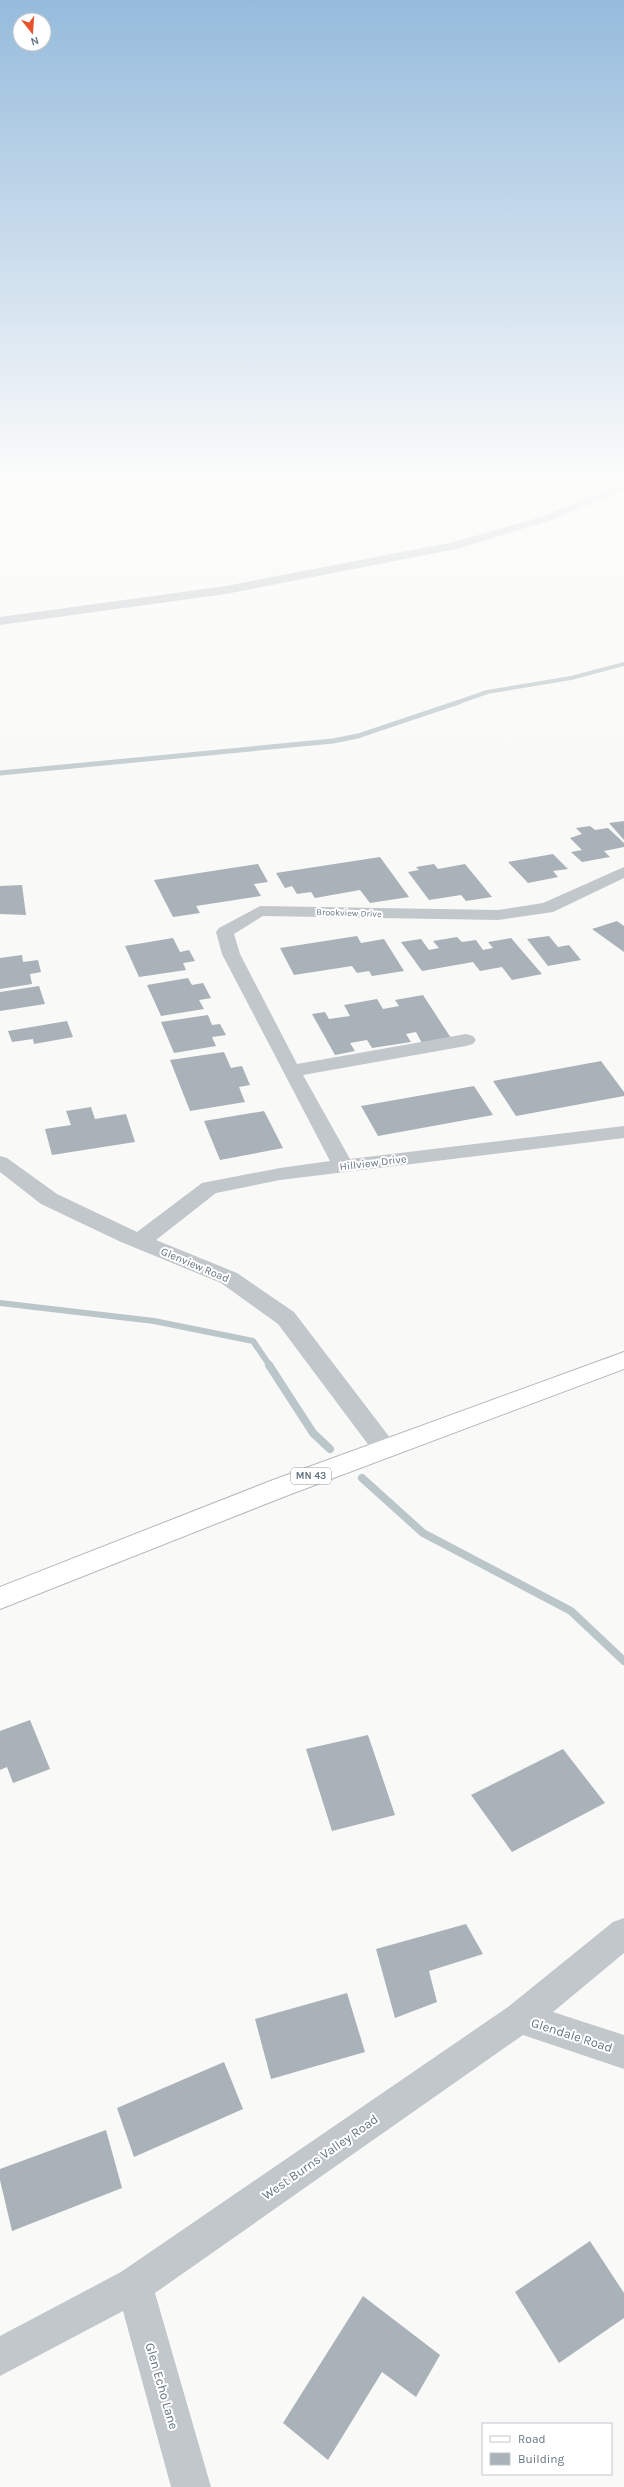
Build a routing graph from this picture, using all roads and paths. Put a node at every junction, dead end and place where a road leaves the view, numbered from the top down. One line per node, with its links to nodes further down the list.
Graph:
1 (182, 596): 2 (street)
2 (0, 621)
3 (624, 872): 5 (street, Brookview Drive)
4 (466, 1040): 5 (street)
5 (291, 1071): 8 (street, Brookview Drive)
6 (624, 1132): 8 (street, Hillview Drive)
7 (0, 1162): 9 (street, Glenview Road)
8 (343, 1166): 9 (street, Hillview Drive)
9 (140, 1241): 11 (street, Glenview Road)
10 (624, 1360): 11 (main road, MN 43)
11 (385, 1449): 12 (main road, MN 43)
12 (0, 1598)
13 (624, 1933): 14 (street, West Burns Valley Road)
14 (520, 2018): 15 (street, Glendale Road); 16 (street, West Burns Valley Road)
15 (624, 2052)
16 (134, 2285): 17 (street, West Burns Valley Road); 18 (street, Glen Echo Lane)
17 (0, 2357)
18 (190, 2487)

